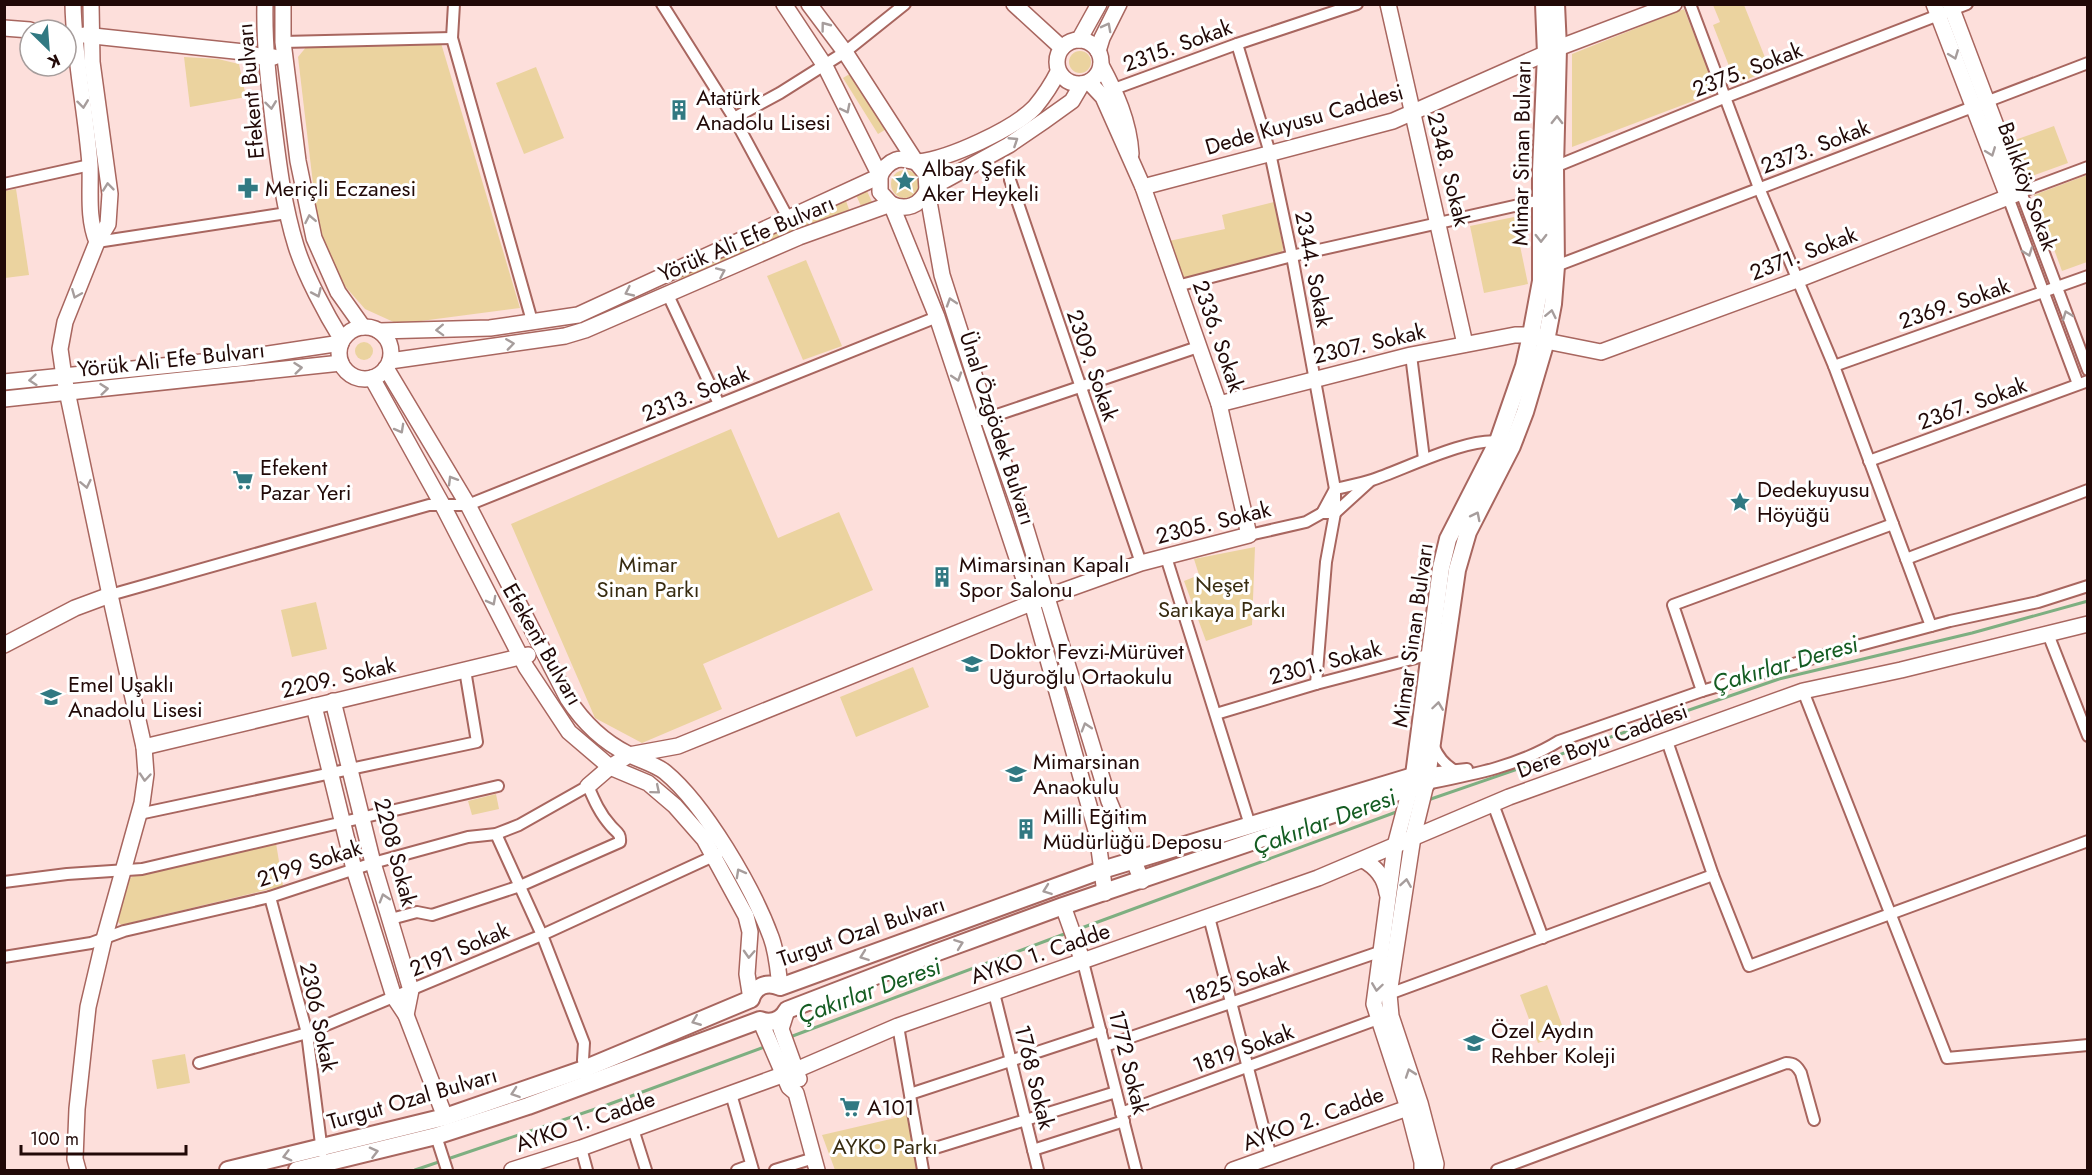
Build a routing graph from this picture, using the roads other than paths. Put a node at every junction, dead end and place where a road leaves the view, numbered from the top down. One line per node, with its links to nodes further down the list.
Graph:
1 (92, 4): 20 (street)
2 (265, 4): 26 (street, Efekent Bulvarı)
3 (283, 4): 25 (street, Efekent Bulvarı)
4 (454, 4): 21 (street)
5 (662, 4): 39 (street)
6 (784, 4): 31 (street, Ünal Özgödek Bulvarı)
7 (809, 4): 28 (street, Ünal Özgödek Bulvarı, one-way to 7)
8 (905, 4): 28 (street)
9 (1014, 4): 24 (street)
10 (1099, 4): 22 (street)
11 (1119, 4): 29 (street, one-way to 11)
12 (1357, 4): 23 (street, 2315. Sokak)
13 (1388, 4): 38 (street, 2348. Sokak)
14 (1544, 4): 27 (main road, Mimar Sinan Bulvarı)
15 (1556, 4): 27 (main road, Mimar Sinan Bulvarı)
16 (1674, 4): 27 (street, Dede Kuyusu Caddesi)
17 (1689, 4): 36 (street)
18 (1948, 8): 36 (street, 2375. Sokak); 37 (street, Balıkköy Sokak)
19 (78, 34): 20 (street)
20 (92, 37): 26 (street); 58 (street, one-way to 20)
21 (452, 38): 25 (street); 68 (street)
22 (1079, 40): 24 (street); 29 (street)
23 (1237, 44): 35 (street, 2315. Sokak); 40 (street, 2344. Sokak)
24 (1062, 48): 32 (street)
25 (284, 49): 26 (street); 69 (street, Efekent Bulvarı, one-way to 25)
26 (265, 50): 55 (street, Efekent Bulvarı, one-way to 55)
27 (1552, 51): 38 (street, Dede Kuyusu Caddesi); 44 (main road, Mimar Sinan Bulvarı)
28 (845, 52): 31 (street); 42 (street, Ünal Özgödek Bulvarı)
29 (1099, 58): 34 (street); 35 (street, 2336. Sokak)
30 (2088, 63): 37 (street, 2373. Sokak)
31 (825, 66): 39 (street); 46 (street, Ünal Özgödek Bulvarı, one-way to 46)
32 (1058, 72): 34 (street); 42 (street, Yörük Ali Efe Bulvarı)
33 (77, 78): 43 (street, one-way to 43)
34 (1086, 83): 41 (street, 2336. Sokak); 51 (street, Yörük Ali Efe Bulvarı, one-way to 34)
35 (1114, 89): 41 (street, 2336. Sokak)
36 (1726, 97): 44 (street, 2375. Sokak); 50 (street)
37 (1980, 103): 50 (street, 2373. Sokak); 52 (street, Balıkköy Sokak)
38 (1412, 112): 40 (street, Dede Kuyusu Caddesi); 57 (street, 2348. Sokak)
39 (734, 118): 56 (street)
40 (1270, 153): 49 (street, Dede Kuyusu Caddesi); 59 (street, 2344. Sokak)
41 (1131, 156): 49 (street, 2336. Sokak)
42 (916, 162): 46 (street, Yörük Ali Efe Bulvarı); 51 (street, Ünal Özgödek Bulvarı)
43 (90, 165): 48 (street); 58 (street)
44 (1548, 168): 53 (main road, Mimar Sinan Bulvarı); 60 (main road, Mimar Sinan Bulvarı)
45 (2088, 168): 52 (street, 2371. Sokak)
46 (880, 176): 54 (street, Ünal Özgödek Bulvarı); 56 (street, Yörük Ali Efe Bulvarı)
47 (1010, 180): 85 (street, 2309. Sokak)
48 (4, 184)
49 (1143, 187): 63 (street, 2336. Sokak)
50 (1760, 188): 60 (street, 2373. Sokak); 62 (street)
51 (927, 190): 54 (street, Yörük Ali Efe Bulvarı); 90 (street, Ünal Özgödek Bulvarı, one-way to 51)
52 (2015, 195): 62 (street, 2371. Sokak); 64 (street, Balıkköy Sokak); 65 (street, Balıkköy Sokak, one-way to 65)
53 (1541, 200): 57 (street); 71 (main road, Mimar Sinan Bulvarı, one-way to 71)
54 (891, 204): 66 (street, Yörük Ali Efe Bulvarı, one-way to 54); 67 (street, Ünal Özgödek Bulvarı)
55 (287, 213): 58 (street); 72 (street, Efekent Bulvarı, one-way to 72)
56 (788, 218): 68 (street, Yörük Ali Efe Bulvarı, one-way to 68)
57 (1439, 222): 59 (street); 73 (street, 2348. Sokak)
58 (97, 242): 80 (street, one-way to 80)
59 (1292, 256): 63 (street); 82 (street, 2344. Sokak)
60 (1556, 266): 71 (main road, Mimar Sinan Bulvarı, one-way to 60)
61 (2088, 276): 64 (street, 2369. Sokak)
62 (1797, 280): 71 (street, 2371. Sokak); 78 (street)
63 (1178, 286): 74 (street, 2336. Sokak)
64 (2056, 287): 65 (street, 2369. Sokak); 79 (street, Balıkköy Sokak, one-way to 64)
65 (2043, 292): 78 (street, 2369. Sokak); 84 (street, Balıkköy Sokak)
66 (668, 295): 77 (street, Yörük Ali Efe Bulvarı, one-way to 66); 88 (street)
67 (937, 317): 88 (street, 2313. Sokak); 91 (street, Ünal Özgödek Bulvarı, one-way to 91)
68 (532, 321): 70 (street, Yörük Ali Efe Bulvarı, one-way to 70)
69 (363, 327): 70 (street); 72 (street)
70 (379, 331): 77 (street)
71 (1539, 338): 73 (street, 2307. Sokak); 92 (main road, Mimar Sinan Bulvarı)
72 (341, 342): 76 (street); 80 (street, Yörük Ali Efe Bulvarı)
73 (1465, 344): 75 (street, 2307. Sokak)
74 (1198, 346): 85 (street); 89 (street, 2336. Sokak)
75 (1411, 355): 82 (street, 2307. Sokak); 93 (street)
76 (341, 363): 81 (street); 86 (street, Yörük Ali Efe Bulvarı, one-way to 76)
77 (388, 364): 81 (street); 98 (street, Efekent Bulvarı, one-way to 77)
78 (1833, 366): 94 (street)
79 (2088, 370)
80 (64, 377): 83 (street, Yörük Ali Efe Bulvarı, one-way to 83); 86 (street)
81 (372, 378): 99 (street, Efekent Bulvarı, one-way to 99)
82 (1316, 378): 89 (street, 2307. Sokak); 96 (street, 2344. Sokak)
83 (4, 382)
84 (2083, 383): 94 (street, 2367. Sokak)
85 (1080, 387): 90 (street); 106 (street, 2309. Sokak)
86 (68, 393): 87 (street, Yörük Ali Efe Bulvarı); 108 (street, one-way to 108)
87 (4, 399)
88 (719, 404): 98 (street, 2313. Sokak)
89 (1218, 404): 103 (street, 2336. Sokak)
90 (988, 418): 91 (street); 109 (street, Ünal Özgödek Bulvarı)
91 (973, 424): 110 (street, Ünal Özgödek Bulvarı)
92 (1505, 444): 93 (street); 116 (main road, Mimar Sinan Bulvarı)
93 (1424, 459): 95 (street)
94 (1869, 461): 102 (street)
95 (1371, 480): 96 (street); 101 (street)
96 (1335, 489): 100 (street); 101 (street, 2344. Sokak)
97 (2088, 490): 105 (street)
98 (468, 505): 99 (street, 2313. Sokak); 115 (street, Efekent Bulvarı)
99 (443, 506): 108 (street, 2313. Sokak); 117 (street, Efekent Bulvarı, one-way to 117)
100 (1322, 513): 101 (street, 2305. Sokak); 103 (street, 2305. Sokak)
101 (1335, 513): 119 (street, 2344. Sokak)
102 (1893, 524): 105 (street); 120 (street)
103 (1250, 535): 104 (street, 2305. Sokak)
104 (1166, 556): 106 (street, 2305. Sokak); 124 (street)
105 (1906, 559): 112 (street)
106 (1141, 563): 109 (street, 2305. Sokak)
107 (2088, 586): 112 (street)
108 (110, 595): 114 (street); 130 (street)
109 (1046, 597): 110 (street, 2305. Sokak); 151 (street, Ünal Özgödek Bulvarı, one-way to 109)
110 (1032, 603): 129 (street, 2305. Sokak); 155 (street, Ünal Özgödek Bulvarı)
111 (2088, 624): 113 (street, Dere Boyu Caddesi)
112 (1931, 626): 120 (street)
113 (2048, 634): 121 (street, Dere Boyu Caddesi); 125 (street)
114 (4, 645)
115 (543, 651): 117 (street, 2209. Sokak); 131 (street, Efekent Bulvarı)
116 (1438, 653): 119 (street, 2301. Sokak); 128 (main road, Mimar Sinan Bulvarı, one-way to 116); 138 (main road, Mimar Sinan Bulvarı)
117 (521, 656): 118 (street, 2209. Sokak); 133 (street, Efekent Bulvarı)
118 (465, 670): 122 (street, 2209. Sokak); 134 (street)
119 (1316, 684): 124 (street, 2301. Sokak)
120 (1702, 691): 126 (street)
121 (1803, 691): 127 (street, Dere Boyu Caddesi); 165 (street)
122 (333, 701): 123 (street, 2209. Sokak); 134 (street, 2208 Sokak)
123 (314, 706): 130 (street, 2209. Sokak); 136 (street, 2208 Sokak)
124 (1216, 714): 145 (street)
125 (2088, 736)
126 (1559, 741): 135 (street); 138 (street)
127 (1666, 741): 141 (street, Dere Boyu Caddesi); 157 (street)
128 (1433, 745): 135 (street); 138 (main road, Mimar Sinan Bulvarı)
129 (678, 746): 131 (street); 132 (street)
130 (144, 747): 142 (street, one-way to 142)
131 (629, 755): 132 (street, Efekent Bulvarı); 133 (street)
132 (651, 765): 137 (street); 150 (street, Efekent Bulvarı)
133 (610, 767): 137 (street, Efekent Bulvarı); 140 (street)
134 (351, 770): 136 (street); 143 (street, 2208 Sokak)
135 (1456, 771): 138 (street)
136 (331, 774): 142 (street); 144 (street, 2208 Sokak)
137 (631, 777): 140 (street); 150 (street, Efekent Bulvarı, one-way to 150)
138 (1419, 784): 145 (main road, Turgut Ozal Bulvarı); 146 (street, Mimar Sinan Bulvarı); 149 (street, Mimar Sinan Bulvarı); 158 (main road, Turgut Ozal Bulvarı)
139 (498, 786): 143 (street)
140 (588, 786): 147 (street, 2199 Sokak); 160 (street)
141 (1493, 804): 146 (street, Dere Boyu Caddesi); 169 (street)
142 (139, 814): 156 (street)
143 (363, 819): 144 (street); 153 (street, 2208 Sokak)
144 (342, 823): 154 (street, 2208 Sokak); 156 (street)
145 (1250, 825): 151 (main road, Turgut Ozal Bulvarı)
146 (1415, 830): 149 (street, AYKO 1. Cadde); 177 (street, Mimar Sinan Bulvarı, one-way to 146)
147 (496, 834): 153 (street, 2199 Sokak); 160 (street)
148 (2088, 841): 165 (street)
149 (1395, 846): 152 (street, AYKO 1. Cadde); 163 (street, Mimar Sinan Bulvarı)
150 (720, 853): 168 (street, 2191 Sokak); 174 (street, one-way to 150); 179 (street, Efekent Bulvarı, one-way to 179)
151 (1132, 860): 155 (main road, Turgut Ozal Bulvarı); 158 (street, Ünal Özgödek Bulvarı)
152 (1363, 860): 163 (street); 166 (street, AYKO 1. Cadde)
153 (374, 863): 154 (street, 2199 Sokak); 167 (street, 2208 Sokak, one-way to 153)
154 (354, 869): 162 (street, 2199 Sokak); 178 (street, 2208 Sokak)
155 (1102, 870): 161 (street, Ünal Özgödek Bulvarı); 174 (main road, Turgut Ozal Bulvarı, one-way to 174)
156 (122, 871): 159 (street); 170 (street)
157 (1713, 875): 165 (street); 169 (street)
158 (1142, 881): 161 (main road, Turgut Ozal Bulvarı)
159 (4, 882)
160 (520, 886): 167 (street); 168 (street)
161 (1105, 892): 164 (main road, Turgut Ozal Bulvarı)
162 (270, 897): 170 (street, 2199 Sokak); 186 (street, 2306 Sokak)
163 (1388, 899): 171 (street, Mimar Sinan Bulvarı)
164 (1063, 906): 173 (street); 181 (main road, Turgut Ozal Bulvarı, one-way to 164)
165 (1891, 913): 189 (street)
166 (1209, 917): 173 (street, AYKO 1. Cadde); 180 (street)
167 (391, 920): 175 (street, 2208 Sokak)
168 (542, 935): 175 (street, 2191 Sokak); 188 (street)
169 (1543, 938): 177 (street)
170 (104, 939): 172 (street, 2199 Sokak); 218 (street)
171 (1382, 951): 180 (street, 1825 Sokak); 183 (street, Mimar Sinan Bulvarı, one-way to 183)
172 (4, 957)
173 (1083, 962): 176 (street, AYKO 1. Cadde); 185 (street, 1772 Sokak)
174 (780, 987): 179 (main road, Turgut Ozal Bulvarı); 181 (main road)
175 (411, 990): 178 (street, 2191 Sokak); 182 (street, 2208 Sokak)
176 (994, 993): 184 (street, AYKO 1. Cadde); 191 (street, 1768 Sokak)
177 (1389, 994): 201 (street, Mimar Sinan Bulvarı, one-way to 177)
178 (394, 997): 182 (street, 2208 Sokak); 186 (street, 2191 Sokak)
179 (751, 999): 187 (main road, Efekent Bulvarı); 192 (main road, Turgut Ozal Bulvarı, one-way to 192)
180 (1231, 1003): 190 (street, 1825 Sokak); 194 (street)
181 (787, 1011): 187 (street); 187 (main road, Turgut Ozal Bulvarı)
182 (406, 1015): 202 (street, 2208 Sokak)
183 (1378, 1019): 194 (street, 1819 Sokak); 201 (street, Mimar Sinan Bulvarı)
184 (898, 1026): 195 (street, AYKO 1. Cadde); 200 (street)
185 (1101, 1031): 190 (street, 1772 Sokak); 191 (street)
186 (307, 1033): 193 (street, 2191 Sokak); 208 (street, 2306 Sokak)
187 (774, 1036): 195 (street); 196 (main road, Turgut Ozal Bulvarı)
188 (584, 1043): 192 (street); 197 (street)
189 (2088, 1045)
190 (1105, 1046): 198 (street, 1772 Sokak)
191 (1011, 1060): 200 (street); 204 (street, 1768 Sokak)
192 (601, 1061): 196 (street); 197 (main road, Turgut Ozal Bulvarı)
193 (199, 1063)
194 (1247, 1067): 203 (street, 1819 Sokak); 212 (street)
195 (789, 1072): 199 (street, AYKO 1. Cadde); 214 (street)
196 (609, 1076): 197 (main road, Turgut Ozal Bulvarı)
197 (585, 1077): 202 (main road, Turgut Ozal Bulvarı, one-way to 202); 207 (main road, Turgut Ozal Bulvarı)
198 (1116, 1092): 203 (street, 1772 Sokak); 204 (street)
199 (731, 1094): 206 (street, AYKO 1. Cadde); 217 (street)
200 (910, 1094): 211 (street)
201 (1414, 1105): 212 (street, AYKO 2. Cadde); 230 (street, Mimar Sinan Bulvarı); 231 (street, Mimar Sinan Bulvarı)
202 (445, 1117): 208 (main road, Turgut Ozal Bulvarı)
203 (1123, 1117): 210 (street, 1819 Sokak); 228 (street, 1772 Sokak)
204 (1025, 1120): 210 (street, 1768 Sokak); 211 (street)
205 (1814, 1120): 215 (street)
206 (633, 1129): 209 (street, AYKO 1. Cadde); 223 (street)
207 (439, 1144): 213 (main road, Turgut Ozal Bulvarı, one-way to 207); 216 (street)
208 (321, 1147): 213 (street, 2306 Sokak); 219 (main road, Turgut Ozal Bulvarı, one-way to 219)
209 (581, 1148): 221 (street, AYKO 1. Cadde); 222 (street)
210 (1033, 1150): 227 (street, 1768 Sokak)
211 (920, 1153): 226 (street)
212 (1271, 1157): 229 (street, AYKO 2. Cadde)
213 (325, 1164): 220 (main road, Turgut Ozal Bulvarı)
214 (815, 1164): 225 (street)
215 (1528, 1165): 232 (street)
216 (447, 1168)
217 (752, 1168): 224 (street)
218 (78, 1170)
219 (228, 1170)
220 (297, 1170)
221 (512, 1170)
222 (587, 1170)
223 (646, 1170)
224 (737, 1170)
225 (775, 1170)
226 (922, 1170)
227 (1038, 1170)
228 (1136, 1170)
229 (1233, 1170)
230 (1422, 1170)
231 (1435, 1170)
232 (1497, 1170)

